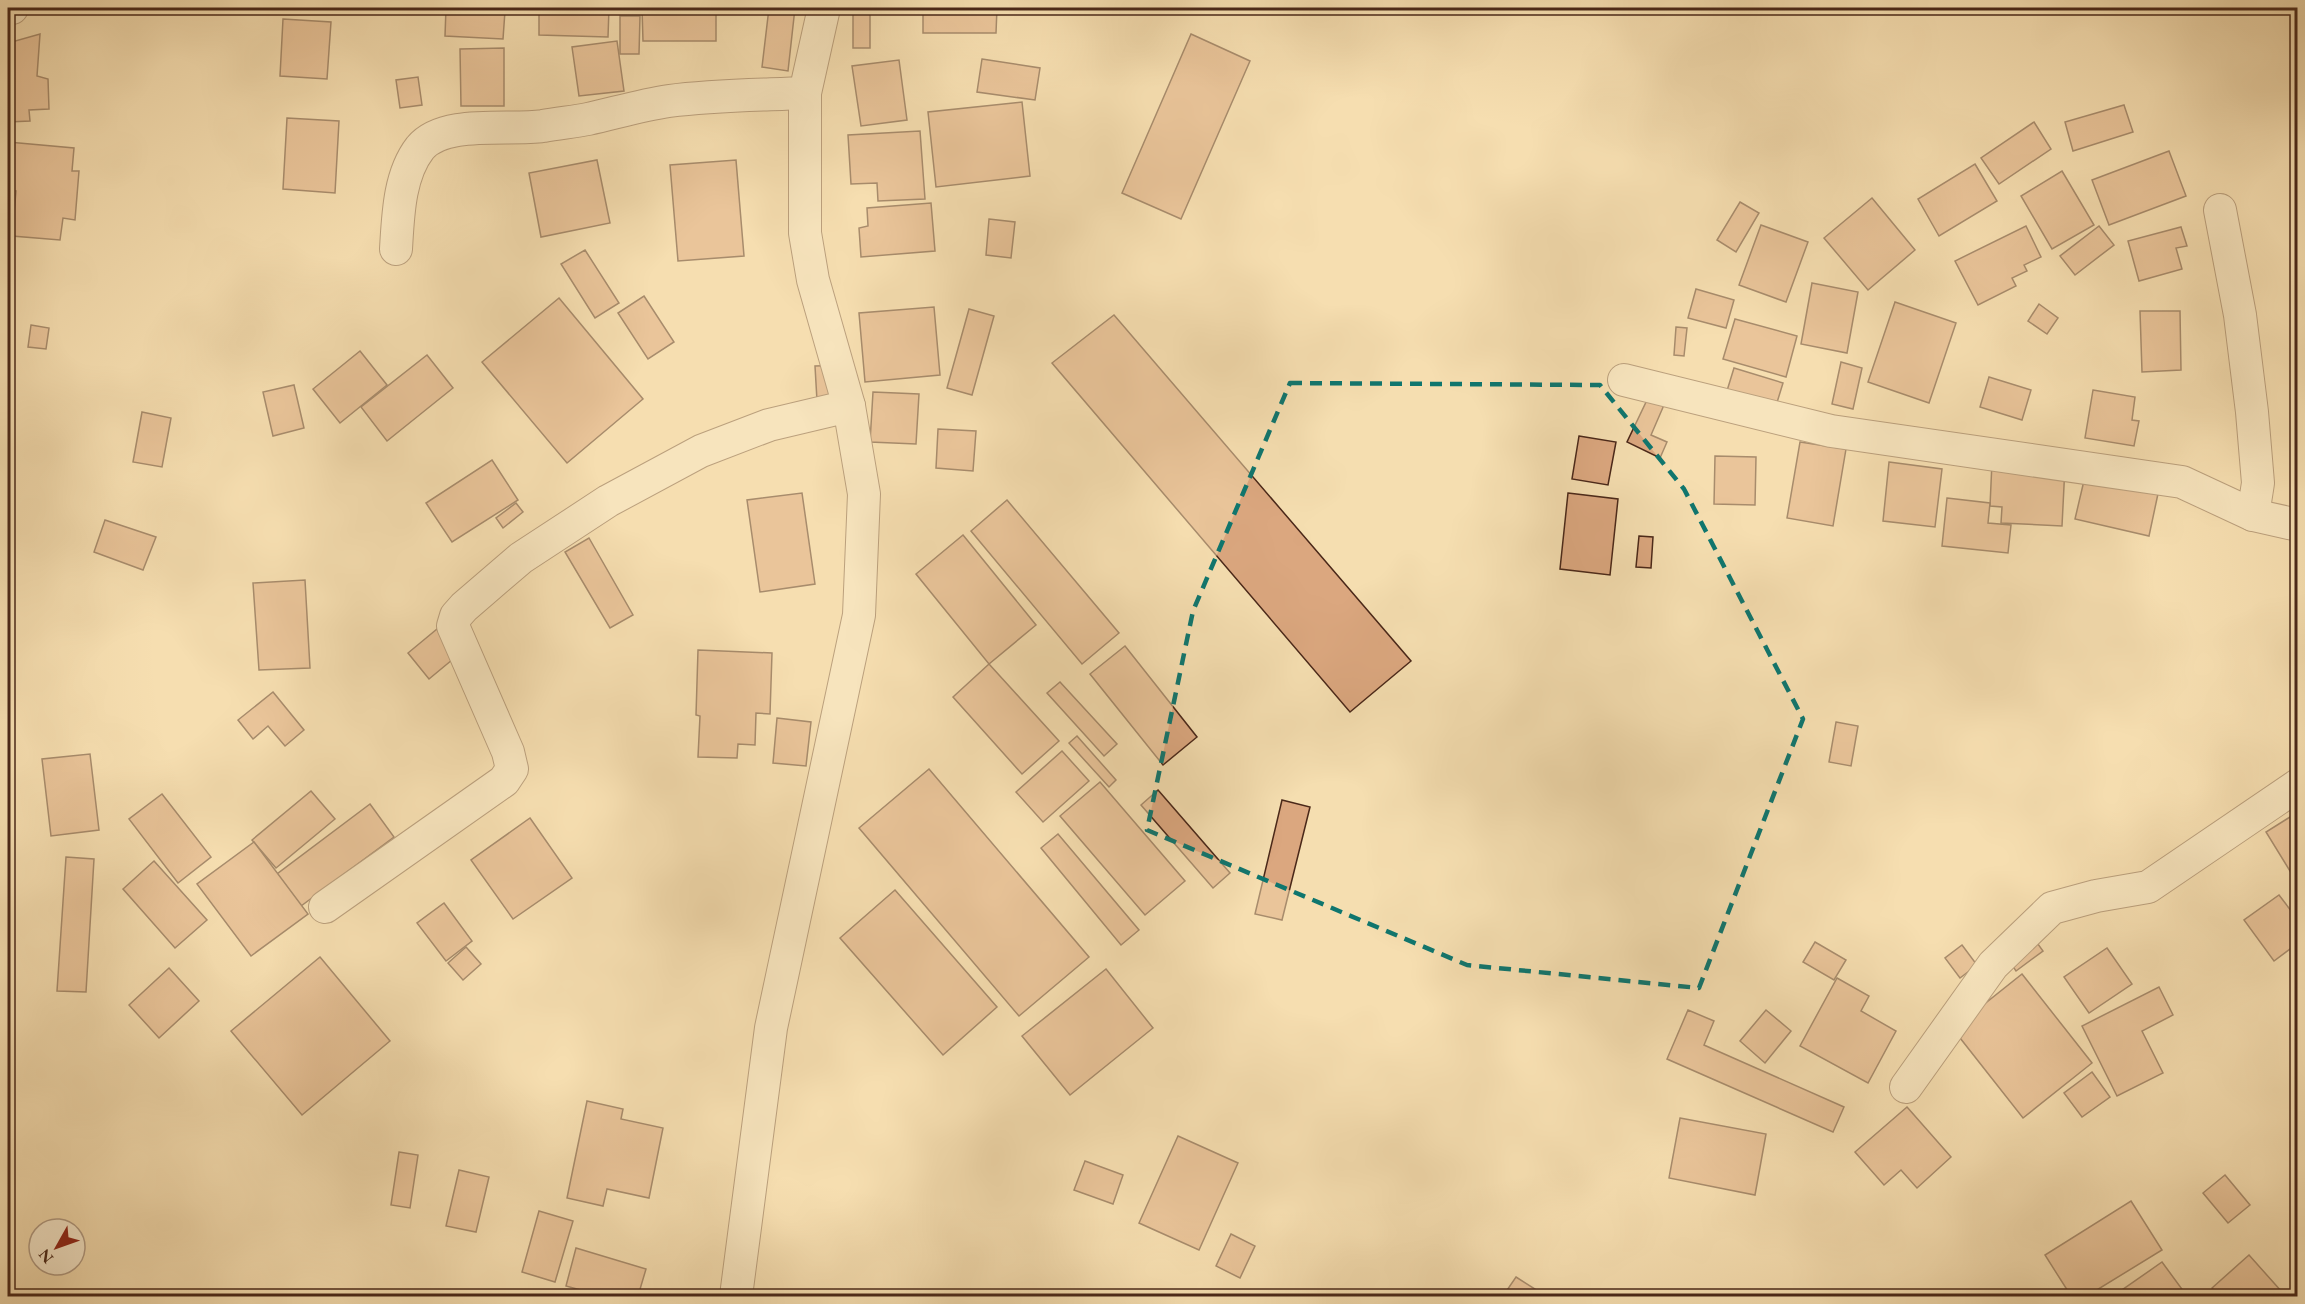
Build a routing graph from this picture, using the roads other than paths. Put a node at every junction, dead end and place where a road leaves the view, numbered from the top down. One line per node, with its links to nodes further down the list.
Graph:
1 (824, 8): 2 (street)
2 (806, 93): 4 (street); 6 (street)
3 (2220, 210): 7 (street)
4 (396, 249)
5 (1624, 380): 7 (street)
6 (849, 406): 10 (street); 12 (street)
7 (2253, 515): 8 (street)
8 (2298, 525)
9 (2298, 785): 11 (street)
10 (325, 907)
11 (1906, 1087)
12 (736, 1296)

